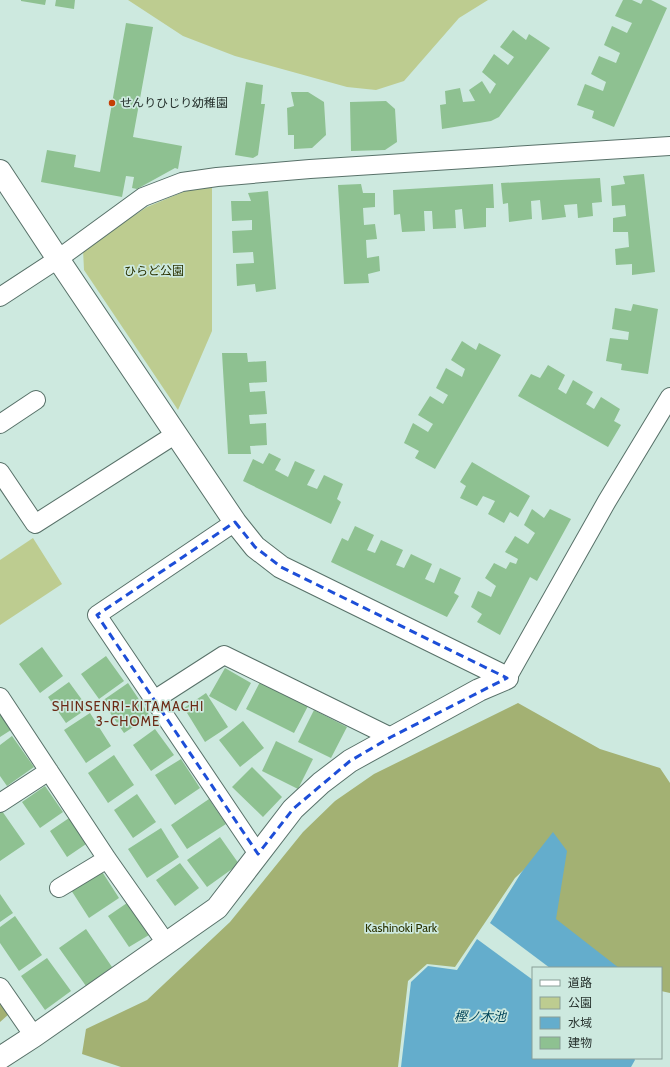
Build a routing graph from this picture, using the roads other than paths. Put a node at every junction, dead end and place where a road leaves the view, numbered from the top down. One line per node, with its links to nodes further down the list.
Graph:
1 (670, 146): 3 (street)
2 (0, 171): 3 (street)
3 (58, 259): 4 (street); 8 (street)
4 (0, 297)
5 (670, 397): 11 (street)
6 (36, 400): 7 (street)
7 (0, 424)
8 (176, 434): 9 (street); 10 (street)
9 (0, 472)
10 (235, 522): 11 (street); 13 (street)
11 (507, 678): 14 (street)
12 (0, 697): 15 (street)
13 (154, 700): 14 (street); 17 (street)
14 (392, 737): 17 (street)
15 (49, 771): 16 (street); 18 (street)
16 (0, 804)
17 (258, 854): 20 (street)
18 (107, 858): 19 (street); 20 (street)
19 (59, 888)
20 (166, 943): 22 (street)
21 (0, 987): 22 (street)
22 (34, 1036): 23 (street)
23 (0, 1058)

